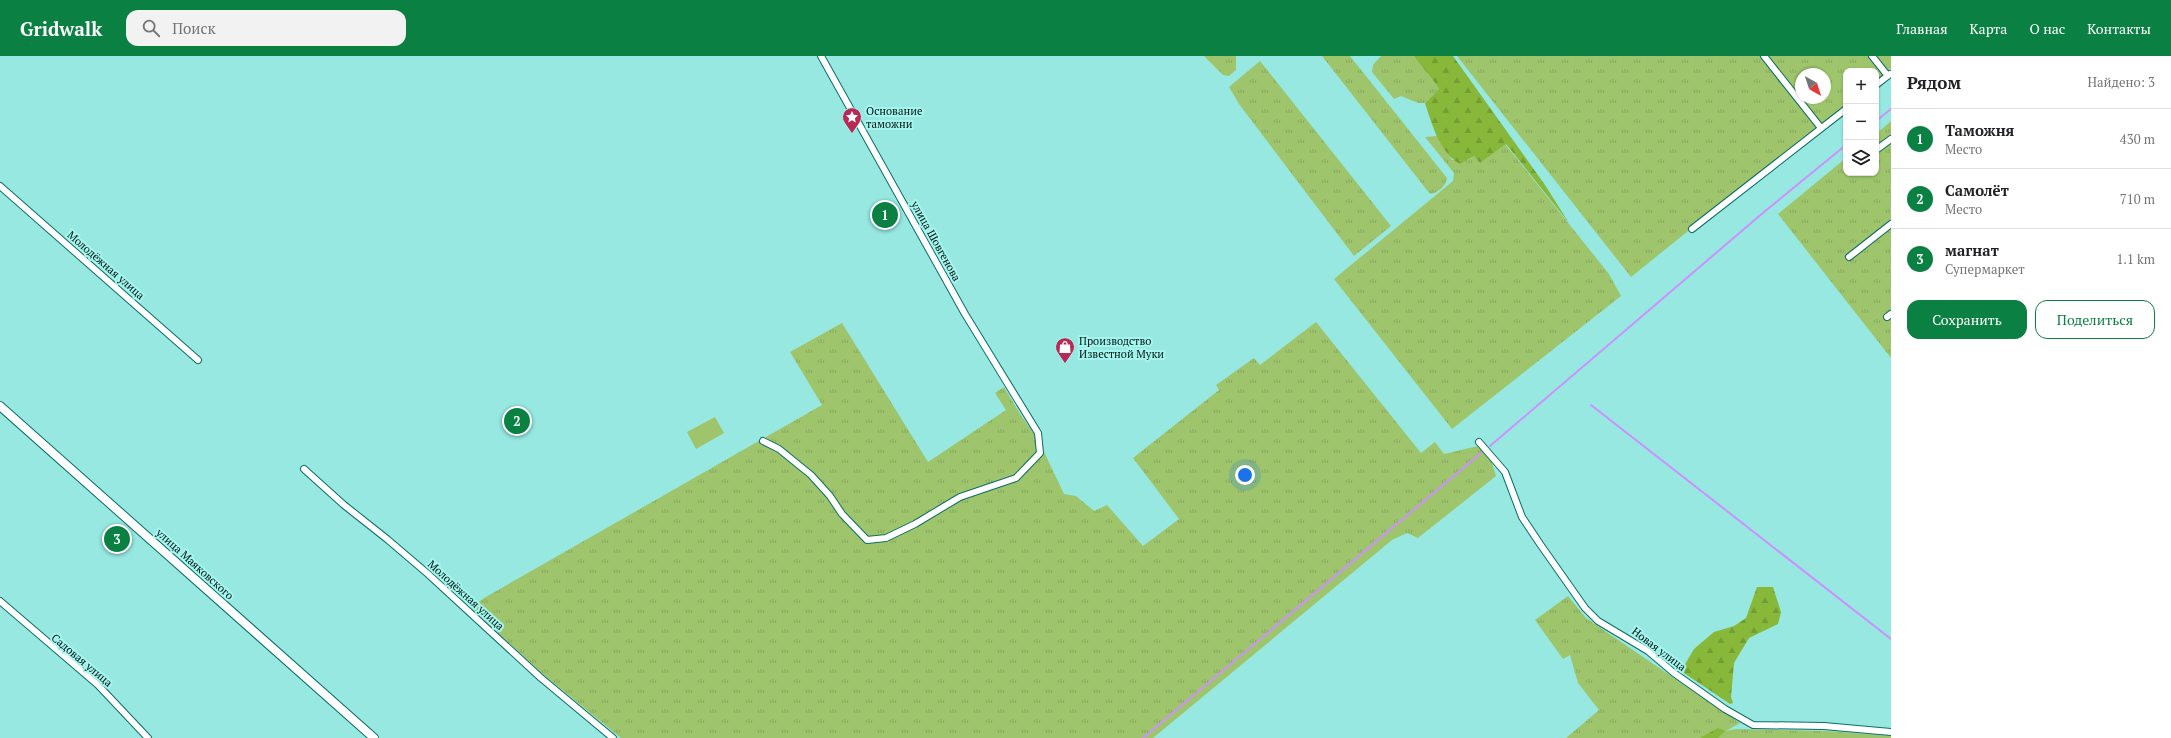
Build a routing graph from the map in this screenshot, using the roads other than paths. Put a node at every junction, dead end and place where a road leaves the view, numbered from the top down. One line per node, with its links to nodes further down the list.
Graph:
1 (821, 56): 16 (street, улица Шовгенова)
2 (1764, 56): 7 (street)
3 (1872, 56): 4 (street)
4 (1889, 75): 5 (street)
5 (1879, 83)
6 (1843, 111): 7 (street)
7 (1821, 128): 12 (street)
8 (1891, 139): 9 (street)
9 (1879, 148)
10 (0, 186): 14 (street, Молодёжная улица)
11 (1891, 224): 13 (street)
12 (1692, 229)
13 (1849, 256)
14 (198, 360)
15 (0, 406): 22 (street, улица Маяковского)
16 (763, 441)
17 (1479, 442): 20 (street, Новая улица)
18 (304, 469): 23 (street, Молодёжная улица)
19 (0, 601): 21 (street, Садовая улица)
20 (1891, 732)
21 (148, 738)
22 (374, 738)
23 (613, 738)

